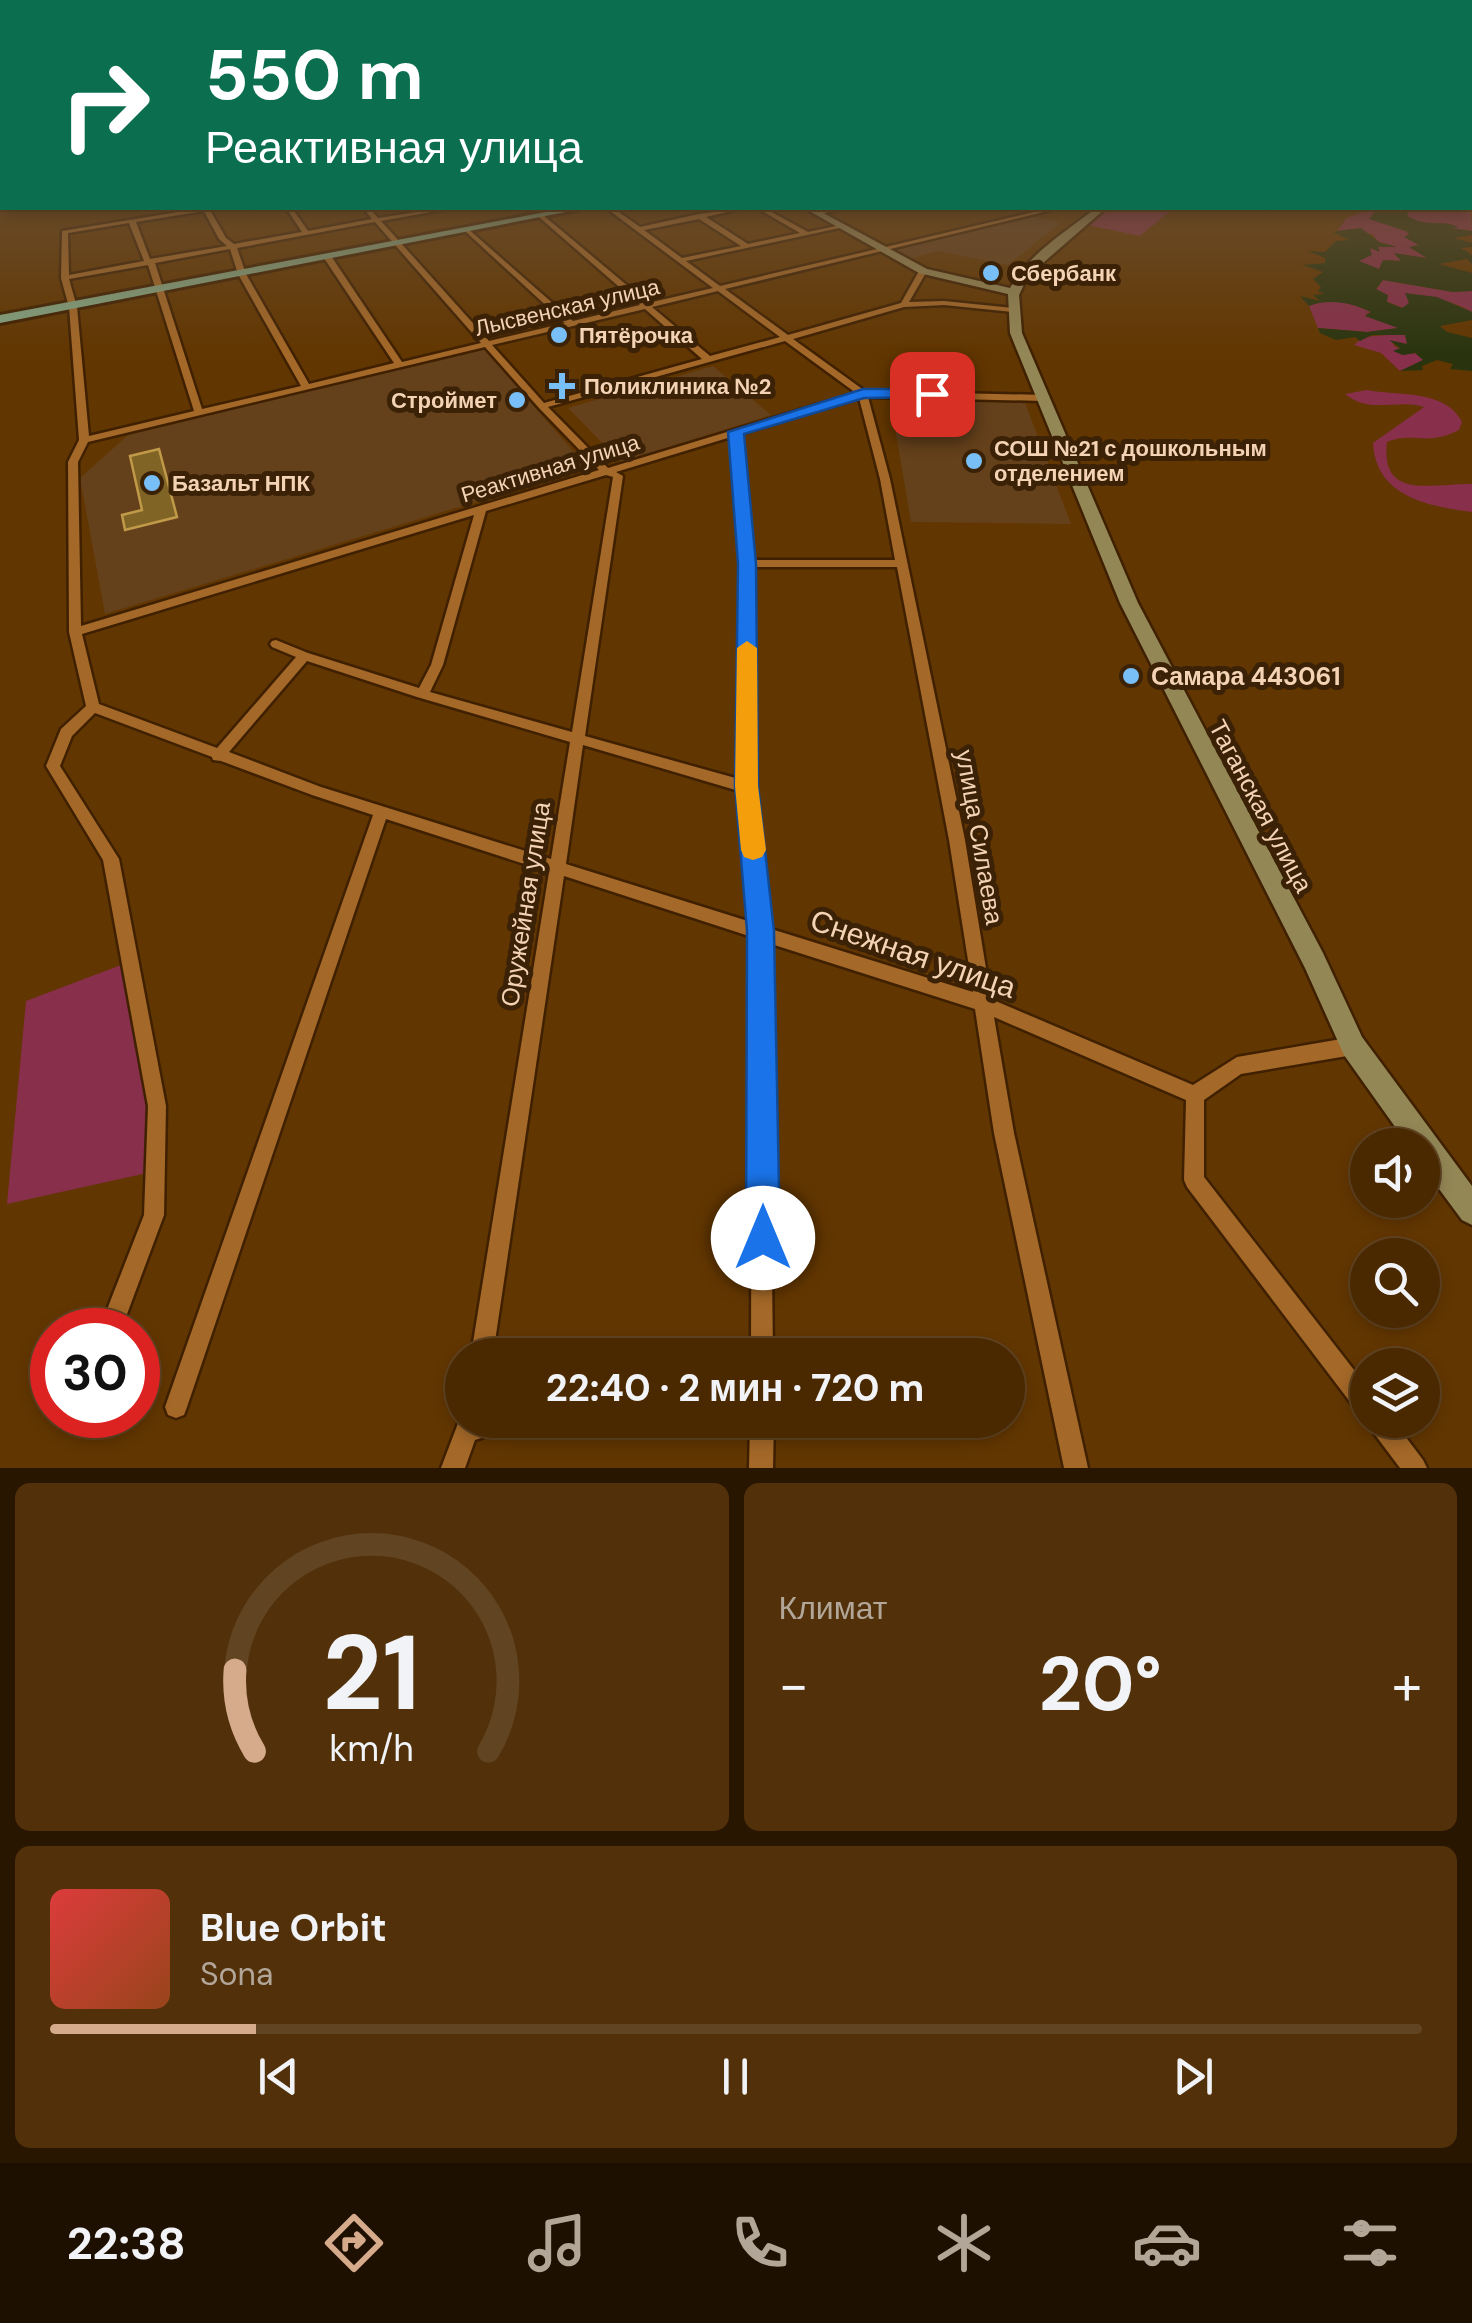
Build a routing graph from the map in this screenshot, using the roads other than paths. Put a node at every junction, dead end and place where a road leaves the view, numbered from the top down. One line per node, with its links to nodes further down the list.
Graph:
1 (147, 219): 15 (street)
2 (213, 219): 23 (street)
3 (296, 219): 19 (street)
4 (385, 219): 14 (street)
5 (527, 219): 18 (main road)
6 (543, 219): 35 (street)
7 (625, 219): 17 (street)
8 (689, 219): 17 (street)
9 (704, 219): 22 (street)
10 (779, 219): 20 (street)
11 (827, 219): 16 (main road)
12 (1011, 219): 24 (street, Лысвенская улица)
13 (1089, 219): 33 (main road)
14 (377, 220): 19 (street); 21 (street)
15 (132, 221): 27 (street); 30 (street)
16 (841, 227): 20 (street); 24 (main road)
17 (641, 229): 26 (street)
18 (468, 230): 21 (main road); 38 (street)
19 (306, 233): 23 (street)
20 (805, 233): 22 (street)
21 (398, 244): 25 (main road); 40 (street)
22 (745, 245): 26 (street)
23 (233, 247): 27 (street); 29 (street)
24 (878, 249): 28 (main road); 31 (street, Лысвенская улица)
25 (328, 258): 29 (main road); 42 (street)
26 (682, 260): 31 (street)
27 (151, 262): 30 (street); 32 (street)
28 (923, 271): 33 (main road); 34 (street)
29 (242, 274): 32 (main road); 43 (street)
30 (65, 278): 36 (street)
31 (720, 287): 35 (street, Лысвенская улица); 39 (street)
32 (160, 290): 36 (main road); 47 (street)
33 (1014, 301): 34 (street); 45 (main road, Таганская улица)
34 (904, 305): 39 (street)
35 (646, 306): 38 (street, Лысвенская улица); 41 (street)
36 (73, 307): 37 (main road); 49 (street)
37 (0, 320)
38 (570, 324): 40 (street, Лысвенская улица)
39 (782, 336): 41 (street); 44 (street)
40 (489, 343): 42 (street, Лысвенская улица); 46 (street)
41 (706, 358): 46 (street)
42 (399, 364): 43 (street, Лысвенская улица)
43 (306, 387): 47 (street, Лысвенская улица)
44 (863, 394): 45 (street, Реактивная улица); 48 (street, Реактивная улица); 52 (street, улица Силаева)
45 (1044, 398): 66 (main road, Таганская улица)
46 (542, 406): 50 (street)
47 (199, 413): 49 (street, Лысвенская улица)
48 (736, 432): 50 (street, Реактивная улица); 53 (street)
49 (84, 440): 54 (street)
50 (605, 471): 51 (street, Реактивная улица); 59 (street, Оружейная улица)
51 (481, 511): 54 (street, Реактивная улица); 57 (street)
52 (900, 563): 53 (street); 65 (street, улица Силаева)
53 (747, 564): 61 (street)
54 (75, 632): 58 (street)
55 (276, 644): 56 (street)
56 (304, 656): 57 (street); 60 (street)
57 (422, 694): 59 (street)
58 (92, 708): 60 (street, Снежная улица); 69 (street)
59 (580, 738): 61 (street); 63 (street, Оружейная улица)
60 (218, 756): 62 (street, Снежная улица)
61 (746, 786): 64 (street)
62 (381, 812): 63 (street, Снежная улица); 73 (street)
63 (557, 868): 64 (street, Снежная улица); 70 (street, Оружейная улица)
64 (760, 931): 65 (street, Снежная улица); 71 (street)
65 (984, 1004): 67 (street, Снежная улица); 79 (street, улица Силаева)
66 (1353, 1046): 67 (street); 68 (main road, Таганская улица)
67 (1194, 1095): 72 (street)
68 (1472, 1210)
69 (118, 1308)
70 (485, 1338)
71 (762, 1338)
72 (1350, 1384)
73 (176, 1407)
74 (465, 1438): 77 (street)
75 (762, 1438): 78 (street)
76 (1392, 1438): 80 (street)
77 (453, 1468)
78 (761, 1468)
79 (1076, 1468)
80 (1414, 1468)

